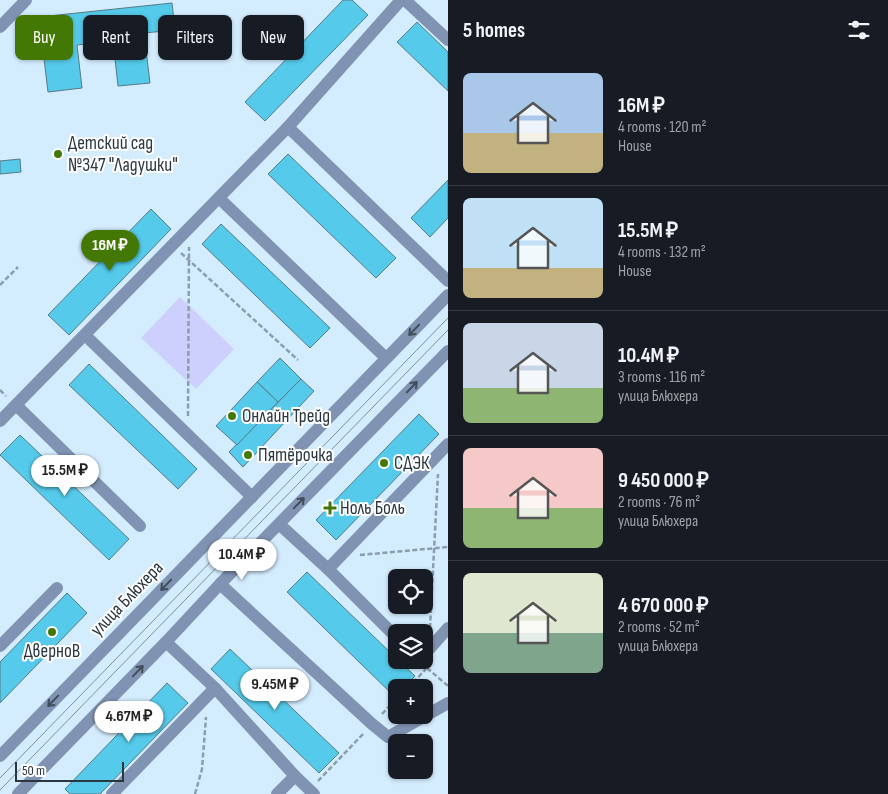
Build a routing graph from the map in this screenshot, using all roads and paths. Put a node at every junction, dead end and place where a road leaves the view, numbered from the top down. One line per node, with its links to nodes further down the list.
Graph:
1 (26, 0): 4 (street)
2 (401, 0): 6 (street)
3 (405, 0): 5 (street)
4 (0, 27)
5 (448, 40)
6 (288, 127): 7 (street); 12 (street)
7 (219, 198): 8 (street); 17 (street)
8 (190, 228): 9 (street); 10 (path)
9 (173, 245): 10 (path); 15 (street)
10 (188, 260): 18 (path); 20 (path)
11 (18, 267): 13 (path)
12 (448, 281)
13 (0, 284)
14 (448, 295): 17 (street, улица Блюхера, one-way to 17)
15 (85, 335): 19 (street); 23 (street)
16 (448, 351): 24 (street, one-way to 16)
17 (386, 358): 23 (street, улица Блюхера)
18 (298, 360)
19 (16, 405): 21 (street); 25 (street)
20 (188, 416)
21 (0, 421)
22 (444, 448): 27 (path); 28 (street)
23 (252, 497): 46 (street, улица Блюхера, one-way to 46)
24 (279, 524): 29 (street); 30 (street)
25 (140, 526)
26 (448, 547): 27 (path)
27 (434, 548): 28 (path); 32 (path)
28 (339, 557): 29 (street)
29 (328, 569): 34 (street)
30 (220, 584): 35 (street); 45 (street)
31 (57, 588): 36 (street)
32 (428, 624)
33 (448, 628): 37 (street)
34 (388, 629)
35 (166, 642): 42 (street); 49 (street, one-way to 35)
36 (0, 646)
37 (433, 646)
38 (426, 669): 40 (path)
39 (428, 669): 41 (path)
40 (417, 679)
41 (448, 686)
42 (212, 692): 47 (street); 50 (street); 51 (path)
43 (448, 704): 45 (street)
44 (388, 707): 45 (path)
45 (372, 724): 48 (path)
46 (0, 756)
47 (295, 776): 48 (street); 52 (street)
48 (312, 792)
49 (18, 794)
50 (112, 794)
51 (195, 794)
52 (277, 794)

